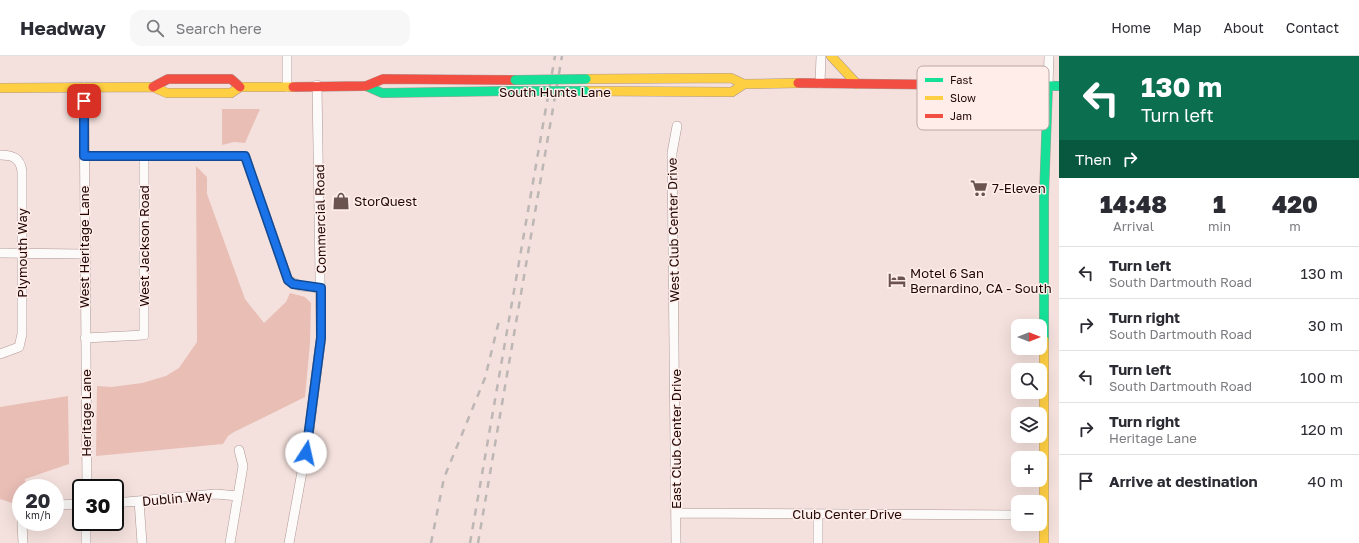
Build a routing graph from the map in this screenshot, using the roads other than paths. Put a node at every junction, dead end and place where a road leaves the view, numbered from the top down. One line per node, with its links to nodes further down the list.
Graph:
1 (287, 56): 15 (street)
2 (821, 56): 6 (street)
3 (831, 56): 8 (main road)
4 (1049, 56): 5 (street)
5 (1049, 66)
6 (820, 83): 7 (main road, South Hunts Lane); 8 (main road, South Hunts Lane)
7 (744, 84): 12 (main road, South Hunts Lane, bridge); 12 (main road, South Hunts Lane, bridge)
8 (856, 84): 10 (main road, South Hunts Lane)
9 (317, 85): 12 (main road, South Hunts Lane); 15 (main road, South Hunts Lane); 25 (street, Commercial Road)
10 (917, 85)
11 (153, 86): 13 (main road, South Hunts Lane); 14 (main road, South Hunts Lane); 14 (main road, South Hunts Lane)
12 (366, 86)
13 (84, 87): 16 (main road, South Hunts Lane); 20 (street)
14 (240, 87): 15 (main road, South Hunts Lane)
15 (287, 87)
16 (0, 88)
17 (677, 126): 26 (street, West Club Center Drive)
18 (1046, 130): 31 (main road)
19 (0, 155): 23 (street, Plymouth Way)
20 (84, 156): 21 (street); 24 (street, West Heritage Lane)
21 (144, 157): 25 (street); 27 (street, West Jackson Road)
22 (0, 253): 23 (street)
23 (22, 253): 24 (street); 28 (street, Plymouth Way)
24 (84, 254): 27 (street, West Heritage Lane)
25 (321, 288): 45 (street, Commercial Road)
26 (675, 334): 35 (street, East Club Center Drive)
27 (86, 338): 30 (street, Heritage Lane)
28 (0, 354)
29 (239, 450): 32 (street)
30 (87, 479)
31 (1042, 495)
32 (238, 496): 33 (street, Dublin Way); 44 (street)
33 (139, 501): 34 (street, Dublin Way); 43 (street)
34 (124, 502)
35 (676, 513): 36 (street, Club Center Drive); 46 (street, East Club Center Drive)
36 (818, 514): 37 (street, Club Center Drive); 47 (street)
37 (1011, 515)
38 (22, 531): 41 (street)
39 (86, 531): 42 (street)
40 (1043, 531): 48 (main road)
41 (23, 543)
42 (86, 543)
43 (142, 543)
44 (230, 543)
45 (289, 543)
46 (676, 543)
47 (818, 543)
48 (1044, 543)

